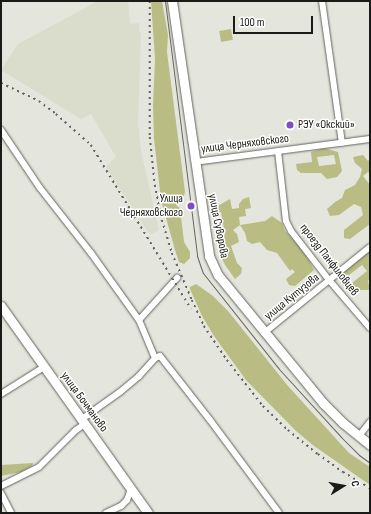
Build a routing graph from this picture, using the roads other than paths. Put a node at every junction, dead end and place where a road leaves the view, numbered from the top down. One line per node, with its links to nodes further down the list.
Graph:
1 (172, 1): 8 (street, улица Суворова)
2 (322, 1): 6 (street)
3 (1, 130): 4 (street)
4 (4, 139): 13 (street)
5 (370, 139): 6 (street, улица Черняховского)
6 (342, 143): 7 (street, улица Черняховского)
7 (278, 151): 8 (street, улица Черняховского); 11 (street, проезд Панфиловцев)
8 (195, 162): 15 (street, улица Суворова)
9 (370, 247): 11 (street, улица Кутузова)
10 (177, 278): 13 (street)
11 (329, 280): 14 (street, проезд Панфиловцев); 15 (street, улица Кутузова)
12 (1, 306): 17 (street, улица Бочманово)
13 (139, 320): 16 (street)
14 (370, 328)
15 (264, 333): 21 (street, улица Суворова)
16 (154, 358): 19 (street); 29 (street)
17 (44, 367): 18 (street); 19 (street, улица Бочманово)
18 (1, 394)
19 (84, 422): 23 (street); 24 (street, улица Бочманово)
20 (370, 422): 21 (street)
21 (359, 436): 22 (street, улица Суворова)
22 (370, 445)
23 (1, 486)
24 (131, 489): 27 (street); 28 (street, улица Бочманово)
25 (1, 493): 26 (street)
26 (11, 513)
27 (106, 513)
28 (148, 513)
29 (279, 513)

